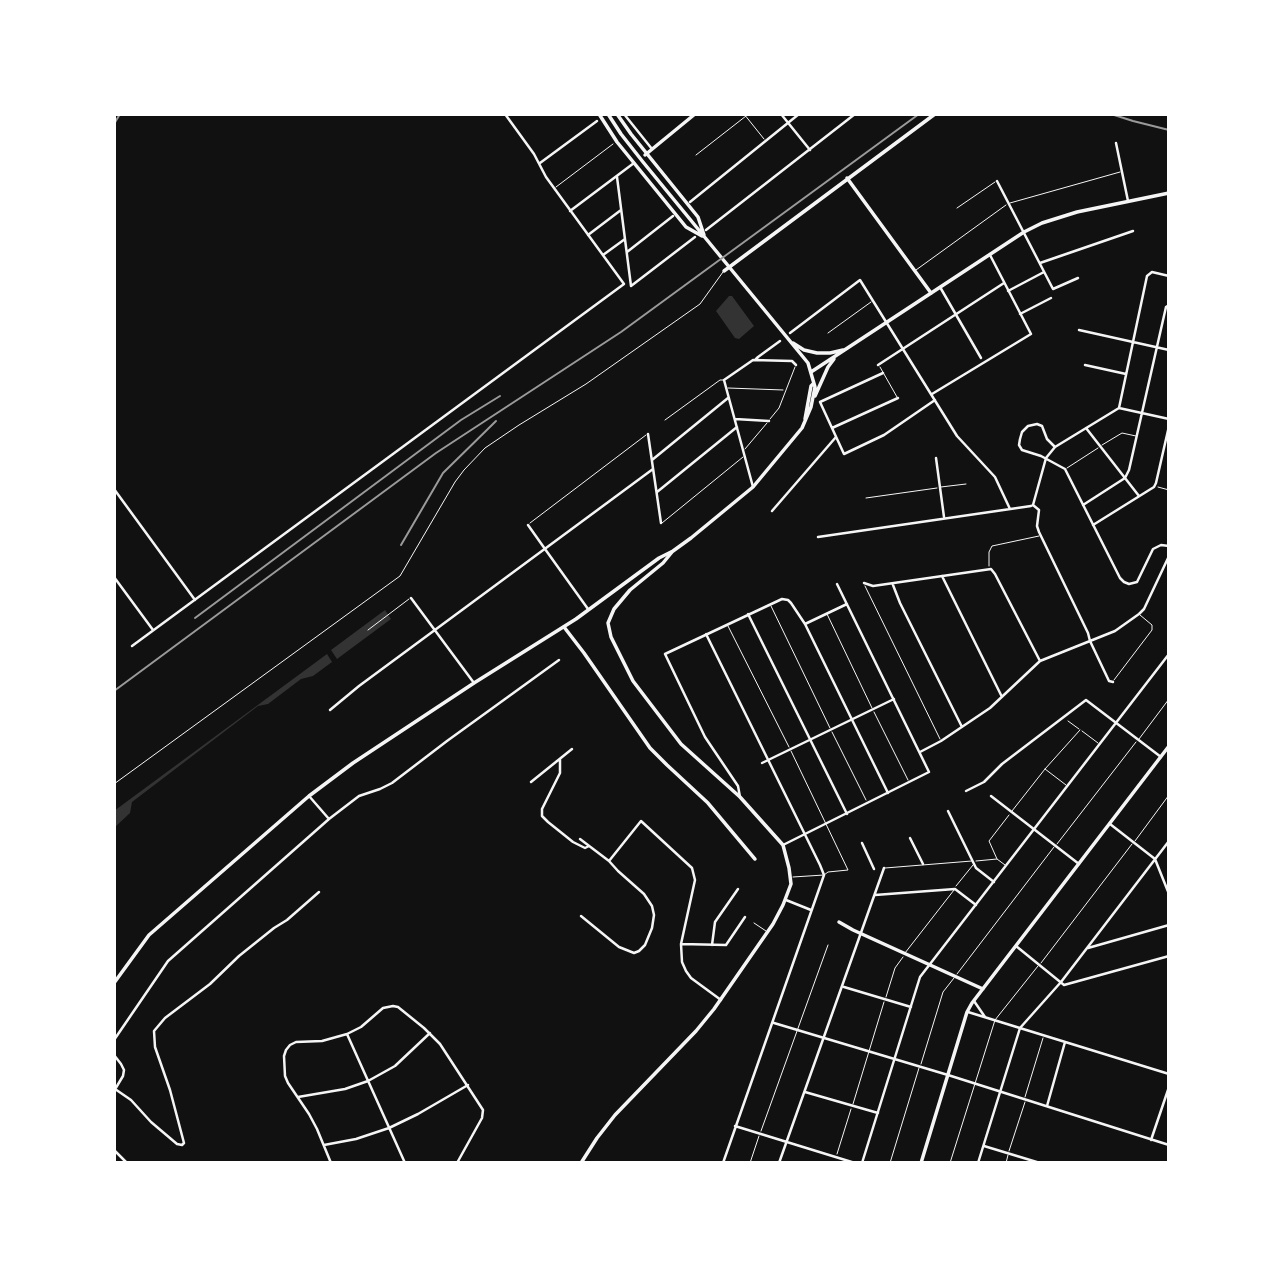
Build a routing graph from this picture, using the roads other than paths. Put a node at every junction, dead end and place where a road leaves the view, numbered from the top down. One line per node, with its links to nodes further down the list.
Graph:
1 (505, 114): 22 (street)
2 (599, 114): 21 (street)
3 (608, 114): 41 (street)
4 (617, 114): 19 (street)
5 (624, 114): 17 (street)
6 (695, 114): 17 (street)
7 (781, 114): 13 (street)
8 (799, 114): 13 (street)
9 (855, 114): 18 (street)
10 (935, 114): 25 (street)
11 (745, 115): 14 (lane); 20 (lane)
12 (597, 121): 22 (street)
13 (788, 122): 14 (street); 18 (street)
14 (766, 141): 30 (street)
15 (1116, 143): 23 (street)
16 (613, 144): 27 (lane)
17 (652, 149): 19 (street)
18 (810, 150): 36 (street)
19 (646, 154): 36 (street)
20 (696, 155)
21 (635, 162): 24 (street); 40 (street)
22 (539, 163): 27 (street)
23 (1122, 171): 29 (street); 31 (lane)
24 (617, 177): 33 (street); 34 (street)
25 (847, 178): 47 (street); 48 (street)
26 (997, 181): 31 (street); 32 (lane)
27 (554, 189): 34 (street)
28 (1169, 193): 29 (street)
29 (1128, 201): 38 (street)
30 (690, 202)
31 (1008, 203): 38 (street); 48 (lane)
32 (957, 208)
33 (621, 210): 39 (street); 42 (street)
34 (570, 211): 39 (street)
35 (673, 216): 43 (street)
36 (704, 229): 41 (street)
37 (1133, 231): 46 (street)
38 (1024, 232): 45 (street); 46 (street)
39 (588, 234): 44 (street)
40 (695, 235): 41 (street); 54 (street)
41 (704, 236): 67 (street)
42 (625, 239): 43 (street); 44 (street)
43 (626, 252): 54 (street)
44 (603, 255): 53 (street)
45 (990, 255): 52 (street); 55 (street)
46 (1040, 263): 49 (street)
47 (724, 271): 195 (lane)
48 (915, 271): 57 (street)
49 (1044, 272): 51 (street); 56 (street)
50 (1169, 276): 69 (street)
51 (1078, 278)
52 (1004, 283): 56 (street); 61 (street)
53 (624, 284): 54 (street); 148 (street)
54 (631, 286)
55 (940, 287): 57 (street); 61 (street)
56 (1008, 290): 62 (street)
57 (931, 293): 63 (street)
58 (1051, 298): 62 (street)
59 (873, 301): 63 (street); 65 (street); 66 (lane)
60 (1169, 305): 70 (street)
61 (957, 314): 72 (street); 75 (street)
62 (1020, 314): 87 (street)
63 (887, 323): 71 (street); 72 (street)
64 (1079, 330): 69 (street)
65 (790, 333)
66 (828, 333)
67 (787, 339): 71 (street); 80 (street)
68 (780, 341): 76 (street)
69 (1133, 342): 70 (street); 82 (street)
70 (1157, 348): 73 (street); 94 (street)
71 (848, 349): 74 (street)
72 (904, 349): 78 (street); 87 (street)
73 (1169, 350)
74 (837, 356): 80 (street); 91 (street)
75 (981, 358)
76 (756, 359): 77 (street); 83 (street)
77 (796, 365): 86 (lane)
78 (878, 365): 81 (lane)
79 (1085, 365): 82 (street)
80 (811, 372): 84 (street)
81 (883, 373): 89 (lane); 92 (street)
82 (1126, 374): 93 (street)
83 (724, 380): 85 (street); 97 (lane)
84 (813, 384): 91 (street); 98 (street)
85 (726, 388): 86 (lane); 88 (street)
86 (786, 391): 99 (lane)
87 (932, 394): 90 (street)
88 (729, 398): 95 (street); 113 (street)
89 (898, 398): 102 (street)
90 (935, 400): 105 (street); 129 (street)
91 (813, 401): 92 (street); 98 (street)
92 (820, 402): 102 (street)
93 (1119, 408): 94 (street); 103 (street)
94 (1142, 413): 96 (street); 106 (street)
95 (735, 419): 99 (street); 101 (street)
96 (1169, 419)
97 (665, 420)
98 (805, 420): 119 (street)
99 (769, 421): 109 (lane)
100 (1169, 426): 118 (street)
101 (737, 427): 109 (street); 123 (street)
102 (832, 428): 105 (street)
103 (1086, 428): 107 (street); 108 (street)
104 (648, 434): 113 (street); 133 (lane)
105 (836, 436): 130 (street)
106 (1137, 436): 107 (lane); 116 (street)
107 (1100, 446): 115 (lane); 116 (street)
108 (1055, 447): 112 (street); 112 (street)
109 (743, 451): 110 (street)
110 (744, 456): 119 (street); 132 (lane)
111 (936, 458): 120 (street)
112 (1046, 458): 115 (street); 127 (street)
113 (652, 460): 114 (street)
114 (653, 469): 123 (street); 138 (street)
115 (1065, 469): 128 (street)
116 (1125, 478): 125 (street); 128 (street)
117 (966, 484): 120 (lane)
118 (1154, 486): 122 (lane); 125 (street)
119 (753, 487): 139 (street)
120 (940, 487): 126 (lane); 131 (street)
121 (114, 489): 124 (street)
122 (1169, 490)
123 (657, 492): 132 (street)
124 (115, 495): 148 (street)
125 (1139, 496): 134 (street)
126 (866, 498)
127 (1034, 505): 129 (street); 135 (street)
128 (1083, 505): 134 (street)
129 (1010, 509): 131 (street)
130 (772, 511)
131 (944, 519): 136 (street)
132 (661, 523)
133 (528, 525): 138 (street)
134 (1093, 525): 137 (street)
135 (1040, 536): 141 (lane); 162 (street)
136 (818, 537)
137 (1169, 546)
138 (545, 549): 151 (street); 160 (street)
139 (673, 551): 151 (street); 202 (street)
140 (1169, 556): 154 (street)
141 (989, 569): 142 (street); 166 (street)
142 (942, 576): 146 (street); 169 (street)
143 (114, 577): 158 (street)
144 (864, 583): 146 (street); 182 (lane)
145 (837, 584): 150 (street)
146 (892, 584): 177 (street)
147 (411, 598): 159 (lane); 160 (street)
148 (195, 600): 158 (street)
149 (770, 604): 153 (street); 156 (street); 178 (lane)
150 (847, 604): 152 (street); 170 (street)
151 (589, 610): 157 (street)
152 (827, 613): 156 (street); 172 (lane)
153 (748, 614): 155 (street); 180 (street)
154 (1139, 614): 162 (street); 167 (lane)
155 (727, 624): 161 (street); 186 (lane)
156 (806, 624): 174 (street)
157 (564, 627): 168 (street); 220 (street)
158 (153, 630): 163 (street)
159 (368, 630)
160 (434, 630): 168 (street); 173 (street)
161 (706, 634): 190 (street); 202 (street)
162 (1090, 641): 166 (street); 167 (street)
163 (132, 646)
164 (1169, 654): 176 (street)
165 (559, 660): 207 (street)
166 (1040, 662): 169 (street)
167 (1113, 682)
168 (474, 683): 200 (street)
169 (1002, 697): 177 (street)
170 (894, 699): 172 (street); 187 (street)
171 (1169, 699): 181 (lane)
172 (873, 709): 174 (street); 194 (lane)
173 (330, 710)
174 (852, 719): 178 (street); 198 (street)
175 (1068, 720): 179 (lane)
176 (1117, 723): 181 (street); 183 (street); 197 (street)
177 (962, 727): 182 (street)
178 (831, 729): 180 (street); 203 (lane)
179 (1080, 730): 183 (lane); 192 (lane)
180 (811, 739): 186 (street); 206 (street)
181 (1138, 740): 188 (street); 219 (lane)
182 (941, 741): 187 (street)
183 (1100, 745): 196 (street)
184 (1169, 746): 188 (street)
185 (572, 749): 189 (street)
186 (790, 750): 190 (street); 208 (lane)
187 (920, 752): 194 (street)
188 (1161, 757): 209 (street)
189 (560, 758): 193 (street); 218 (street)
190 (769, 760): 191 (street); 211 (street)
191 (762, 763)
192 (1045, 769): 196 (lane); 205 (lane)
193 (531, 782)
194 (909, 782): 198 (street)
195 (114, 784)
196 (1068, 787): 210 (street)
197 (966, 791)
198 (888, 793): 203 (street)
199 (1169, 795): 214 (lane)
200 (309, 796): 207 (street); 259 (street)
201 (991, 796): 205 (street)
202 (740, 797): 217 (street)
203 (867, 803): 206 (street)
204 (948, 811): 224 (street)
205 (1012, 812): 210 (street); 221 (lane)
206 (847, 814): 208 (street)
207 (329, 819): 276 (street)
208 (826, 824): 211 (street); 230 (lane)
209 (1110, 824): 214 (street); 226 (street)
210 (1034, 830): 219 (street); 227 (street)
211 (805, 834): 217 (street); 230 (street)
212 (910, 838): 225 (street)
213 (580, 839): 218 (street)
214 (1134, 842): 222 (street); 256 (lane)
215 (1169, 842): 222 (street)
216 (862, 843): 229 (street)
217 (783, 845): 231 (street)
218 (589, 846): 223 (street)
219 (1055, 846): 226 (street); 257 (lane)
220 (755, 859)
221 (998, 859): 224 (lane); 227 (lane)
222 (1156, 859): 236 (street); 252 (street)
223 (609, 861): 241 (street); 248 (street)
224 (973, 862): 225 (lane); 232 (street); 234 (lane)
225 (923, 864): 228 (lane)
226 (1079, 864): 251 (street)
227 (1006, 866): 232 (street)
228 (884, 868): 237 (street)
229 (874, 869)
230 (824, 875): 231 (lane); 240 (street)
231 (790, 877): 238 (street)
232 (994, 882): 239 (street)
233 (738, 889): 249 (street)
234 (955, 889): 237 (street); 239 (street); 253 (lane)
235 (319, 892): 288 (street)
236 (1169, 894)
237 (875, 895): 247 (street)
238 (786, 900): 240 (street); 246 (street)
239 (976, 905): 255 (street)
240 (811, 910): 296 (street)
241 (581, 916)
242 (746, 917): 249 (street)
243 (839, 922): 247 (street)
244 (754, 923): 246 (lane)
245 (1169, 925): 252 (street)
246 (768, 932): 263 (street)
247 (862, 934): 253 (street); 260 (street)
248 (681, 944): 249 (street); 263 (street)
249 (712, 945)
250 (828, 945): 271 (lane)
251 (1016, 946): 256 (street); 261 (street)
252 (1087, 948): 258 (street)
253 (905, 954): 255 (street); 262 (lane)
254 (1169, 956): 258 (street)
255 (930, 965): 257 (street); 265 (street)
256 (1039, 965): 258 (street); 268 (lane)
257 (956, 977): 261 (street); 281 (lane)
258 (1061, 982): 270 (street)
259 (114, 983)
260 (843, 987): 262 (street); 275 (street)
261 (983, 989): 264 (street)
262 (885, 999): 265 (street); 278 (lane)
263 (721, 1000): 311 (street)
264 (974, 1001): 266 (street); 267 (street)
265 (911, 1007): 280 (street)
266 (967, 1012): 267 (street); 283 (street)
267 (985, 1017): 268 (street)
268 (995, 1020): 270 (street); 285 (lane)
269 (774, 1023): 271 (street)
270 (1020, 1028): 274 (street); 290 (street)
271 (797, 1030): 275 (street); 298 (lane)
272 (430, 1033): 273 (street); 284 (street); 286 (street)
273 (346, 1034): 284 (street); 291 (street)
274 (1043, 1035): 277 (street); 292 (lane)
275 (825, 1038): 278 (street); 289 (street)
276 (114, 1040)
277 (1065, 1042): 282 (street); 294 (street)
278 (869, 1051): 280 (street); 293 (lane)
279 (114, 1055): 288 (street)
280 (895, 1059): 281 (street); 295 (street)
281 (920, 1067): 283 (street); 318 (lane)
282 (1169, 1074)
283 (948, 1075): 285 (street); 319 (street)
284 (368, 1081): 291 (street); 297 (street)
285 (975, 1084): 290 (street); 320 (lane)
286 (468, 1085): 297 (street); 310 (street)
287 (1169, 1087): 299 (street)
288 (114, 1090)
289 (805, 1091): 293 (street); 300 (street)
290 (1001, 1092): 292 (street); 303 (street)
291 (298, 1097): 301 (street)
292 (1025, 1100): 294 (street); 305 (lane)
293 (852, 1105): 295 (street); 306 (lane)
294 (1046, 1106): 299 (street)
295 (878, 1113): 317 (street)
296 (735, 1126): 298 (street); 312 (street)
297 (389, 1128): 301 (street); 309 (street)
298 (760, 1134): 300 (street); 313 (lane)
299 (1151, 1140): 302 (street)
300 (786, 1142): 306 (street); 314 (street)
301 (324, 1145): 308 (street)
302 (1169, 1145)
303 (984, 1146): 305 (street); 321 (street)
304 (114, 1150): 307 (street)
305 (1009, 1153): 322 (lane); 323 (street)
306 (836, 1157): 315 (lane); 316 (street)
307 (127, 1163)
308 (331, 1163)
309 (405, 1163)
310 (457, 1163)
311 (581, 1163)
312 (723, 1163)
313 (750, 1163)
314 (779, 1163)
315 (834, 1163)
316 (855, 1163)
317 (862, 1163)
318 (890, 1163)
319 (921, 1163)
320 (950, 1163)
321 (978, 1163)
322 (1006, 1163)
323 (1040, 1163)

